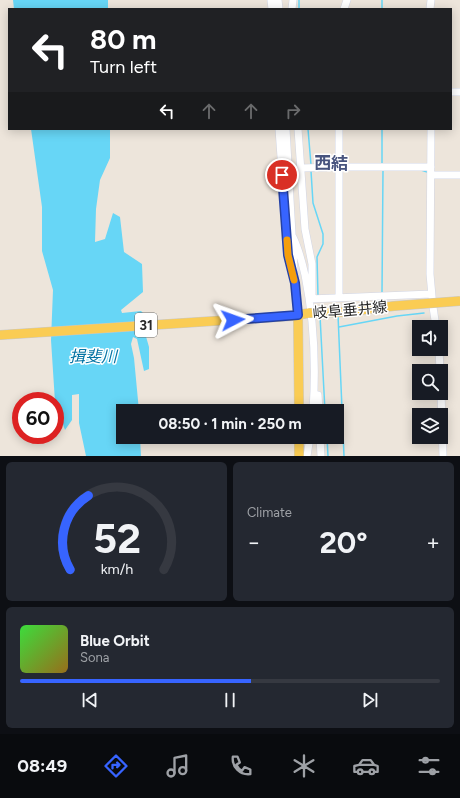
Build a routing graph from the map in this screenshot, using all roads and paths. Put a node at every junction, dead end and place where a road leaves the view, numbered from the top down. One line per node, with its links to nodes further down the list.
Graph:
1 (280, 130): 12 (street)
2 (286, 130): 11 (street)
3 (298, 130): 8 (street)
4 (339, 130): 6 (street)
5 (431, 130): 7 (street)
6 (339, 167): 7 (street); 8 (street); 14 (street)
7 (431, 167): 9 (street)
8 (301, 168): 15 (street)
9 (431, 175): 10 (street); 13 (street)
10 (460, 175)
11 (293, 237): 12 (street); 15 (street)
12 (295, 283): 17 (street)
13 (431, 294): 14 (street); 18 (street)
14 (339, 298): 15 (street)
15 (310, 299): 20 (street)
16 (460, 301): 17 (main road, 岐阜垂井線 / 31, bridge)
17 (295, 316): 19 (main road, 岐阜垂井線 / 31); 22 (main road)
18 (435, 320)
19 (0, 335)
20 (315, 364): 23 (street); 24 (street)
21 (441, 400): 31 (street)
22 (299, 404)
23 (313, 404)
24 (318, 404)
25 (299, 444): 28 (main road)
26 (309, 444): 29 (street)
27 (320, 444): 30 (street)
28 (299, 456)
29 (307, 456)
30 (321, 456)
31 (443, 456)

